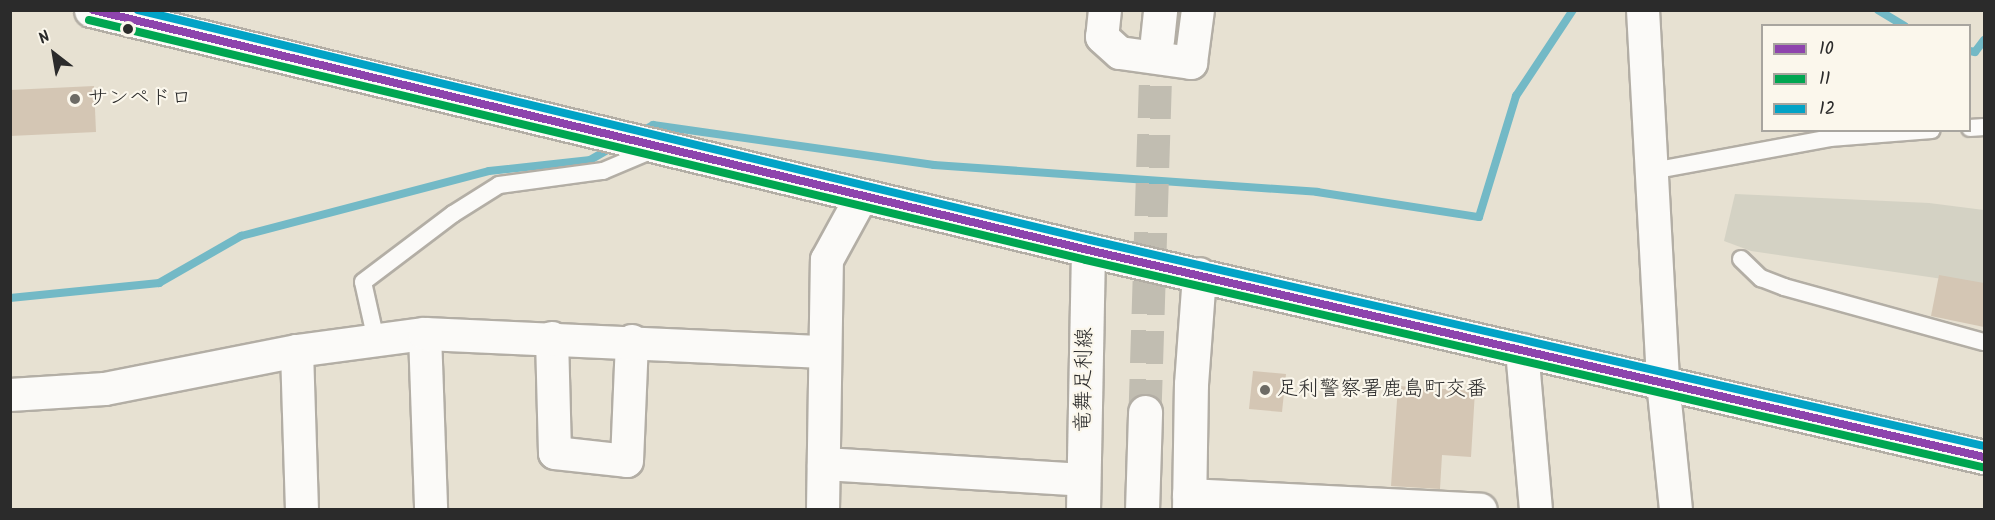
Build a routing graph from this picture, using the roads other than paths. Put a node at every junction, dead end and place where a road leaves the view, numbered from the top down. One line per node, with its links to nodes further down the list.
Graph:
1 (92, 10): 6 (main road)
2 (1105, 10): 3 (street)
3 (1198, 10)
4 (1643, 10): 7 (street)
5 (1906, 132): 7 (lane)
6 (659, 147): 8 (main road); 14 (lane)
7 (1652, 171): 20 (street)
8 (861, 196): 9 (main road); 19 (street)
9 (1088, 250): 11 (main road); 25 (main road, 竜舞足利線)
10 (1741, 259): 16 (lane)
11 (1198, 274): 17 (main road); 26 (main road)
12 (425, 334): 13 (street); 14 (street); 28 (street)
13 (552, 338): 15 (street); 15 (street)
14 (376, 340): 18 (street)
15 (632, 341): 19 (street)
16 (1984, 342)
17 (1522, 350): 20 (main road); 32 (street)
18 (297, 351): 21 (street); 27 (street)
19 (825, 352): 24 (street)
20 (1663, 382): 23 (main road); 33 (street)
21 (10, 396)
22 (1145, 412): 30 (main road)
23 (1984, 457)
24 (824, 464): 25 (street); 29 (street)
25 (1084, 495)
26 (1189, 502): 31 (street)
27 (302, 510)
28 (431, 510)
29 (823, 510)
30 (1142, 510)
31 (1481, 510)
32 (1536, 510)
33 (1676, 510)

